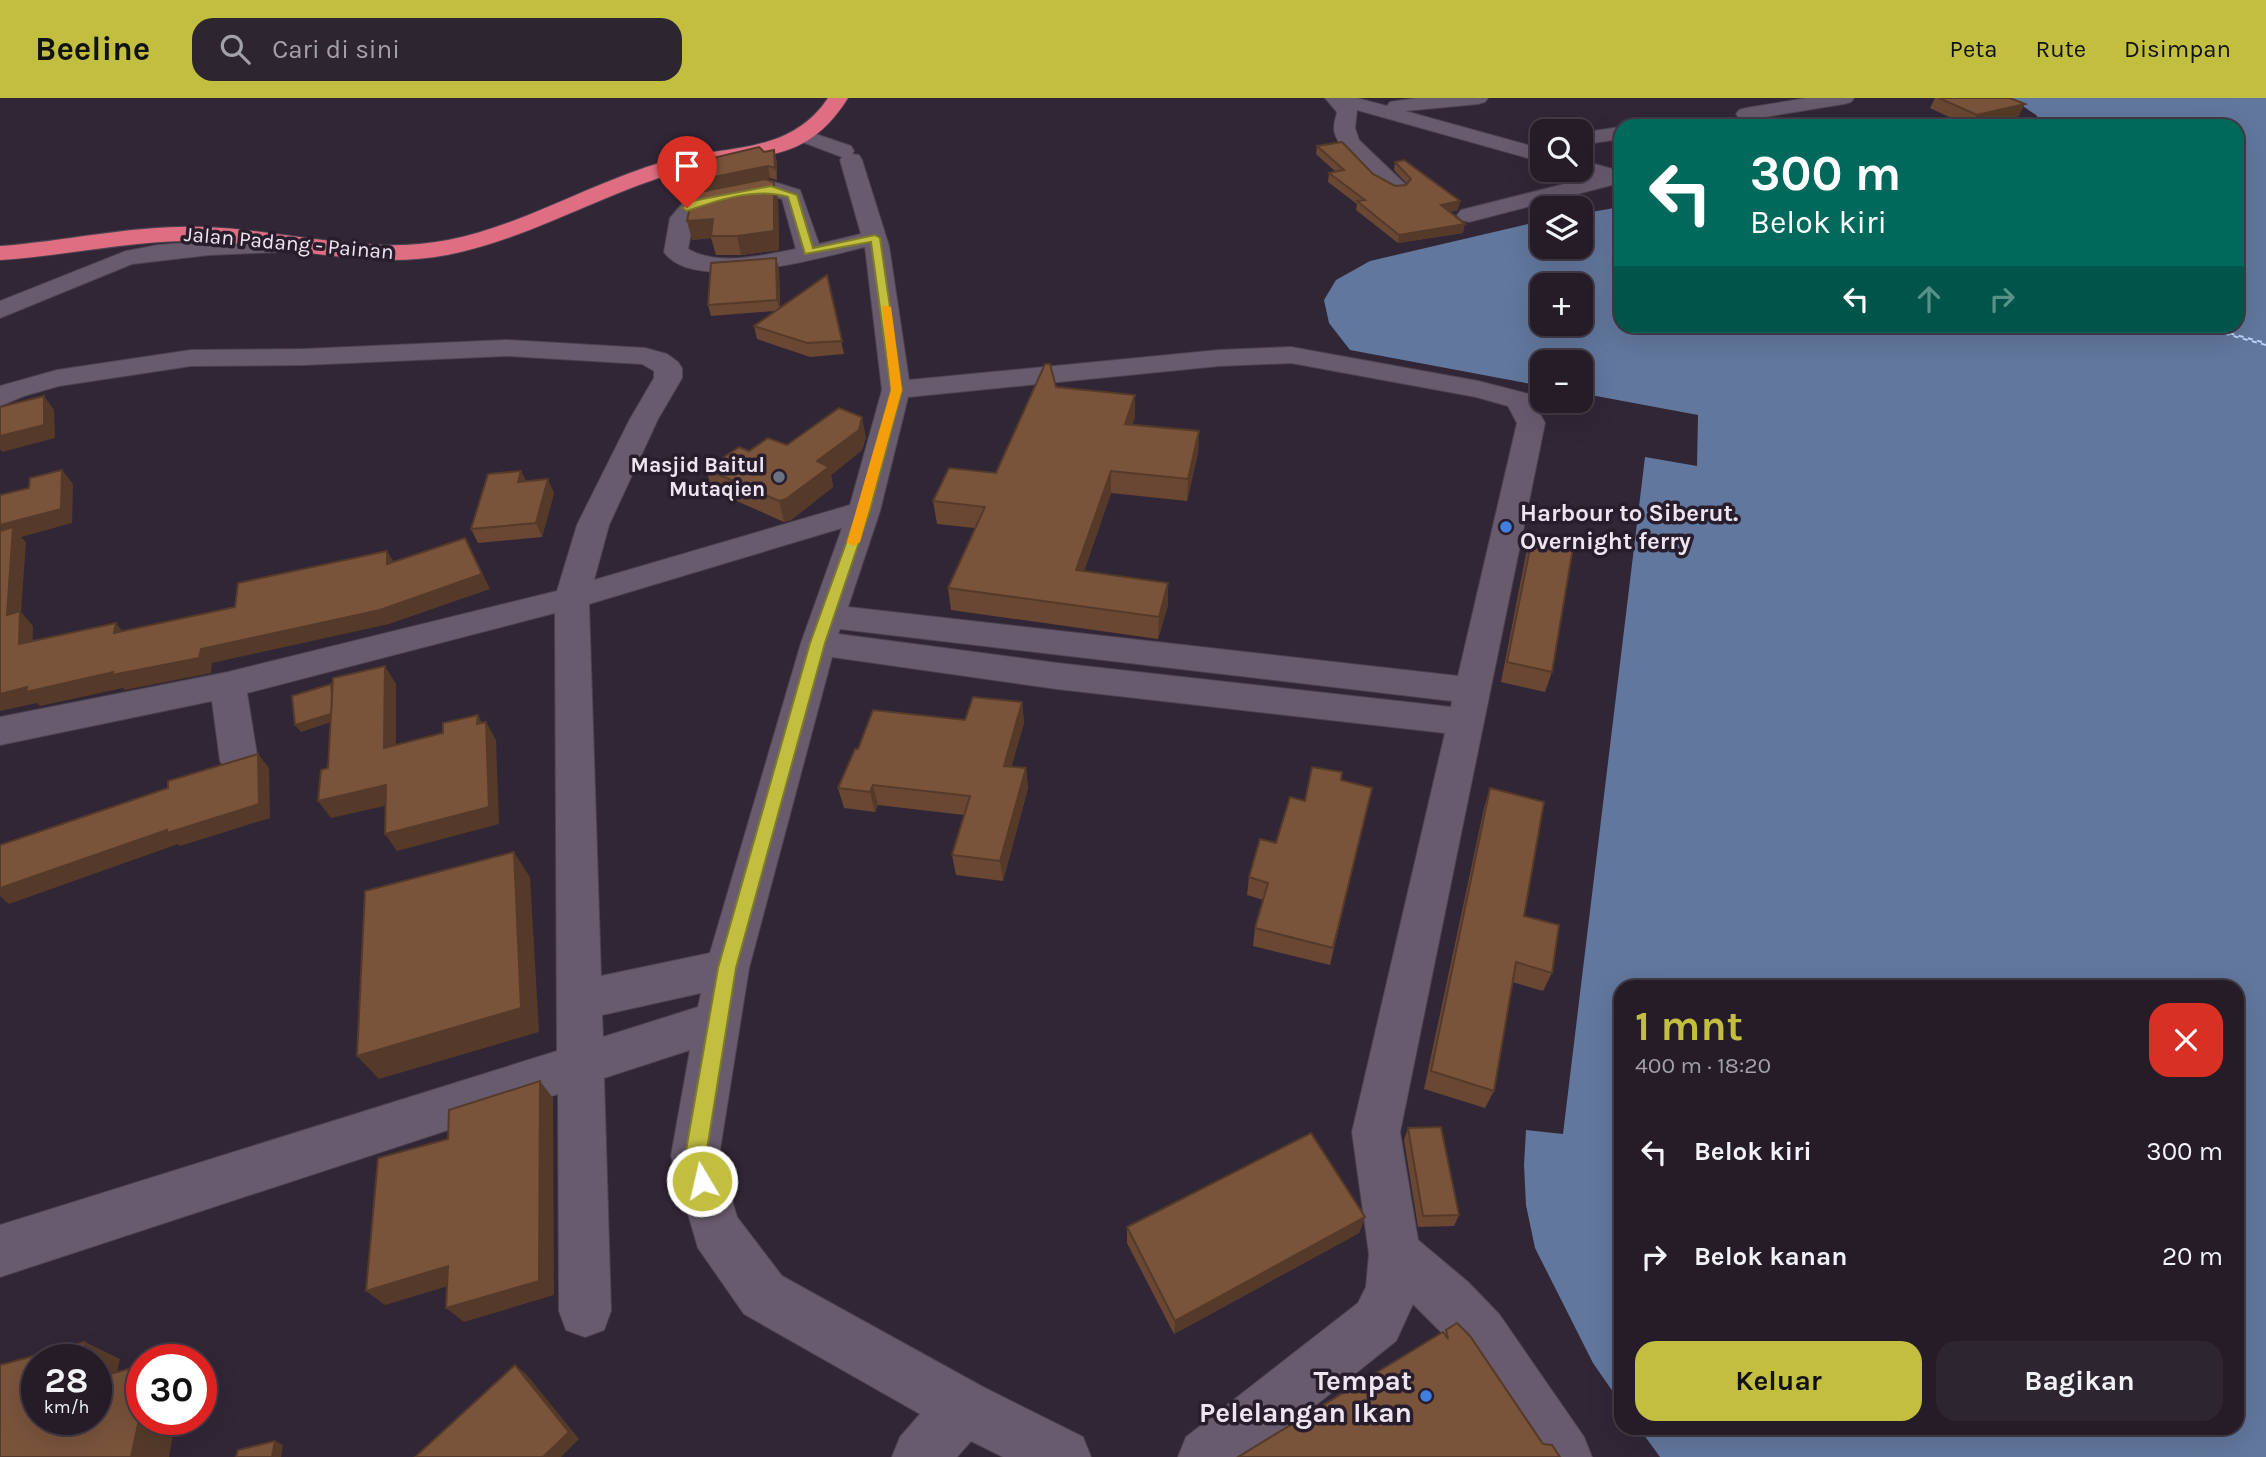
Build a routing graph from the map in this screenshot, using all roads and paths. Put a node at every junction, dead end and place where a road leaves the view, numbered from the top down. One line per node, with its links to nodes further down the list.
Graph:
1 (838, 98): 7 (highway, Jalan Padang - Painan)
2 (1478, 98): 4 (street)
3 (1844, 98): 5 (street)
4 (1340, 100): 9 (street); 13 (street)
5 (1752, 119)
6 (1614, 134): 8 (street)
7 (804, 136): 15 (street); 16 (highway, Jalan Padang - Painan)
8 (1593, 137)
9 (1530, 153)
10 (1593, 170): 11 (street)
11 (1614, 176)
12 (1614, 178): 14 (street)
13 (1396, 186)
14 (1469, 215)
15 (875, 238): 17 (street); 20 (street)
16 (295, 246): 18 (highway, Jalan Padang - Painan); 19 (street)
17 (809, 252): 17 (street)
18 (0, 253)
19 (0, 310)
20 (896, 385): 22 (street); 26 (street)
21 (0, 398): 23 (street)
22 (864, 510): 23 (street); 24 (street)
23 (572, 598): 25 (street); 30 (street)
24 (823, 630): 26 (street); 29 (street)
25 (228, 685): 27 (street); 28 (street)
26 (1469, 706): 34 (street)
27 (0, 731)
28 (239, 761)
29 (727, 968): 30 (street); 31 (street)
30 (581, 1000): 32 (street)
31 (718, 1021): 32 (street); 36 (street)
32 (579, 1063): 33 (street); 35 (street)
33 (0, 1251)
34 (1395, 1254): 39 (street); 40 (street)
35 (585, 1311)
36 (962, 1407): 37 (street); 38 (street)
37 (920, 1457)
38 (1063, 1457)
39 (1206, 1457)
40 (1564, 1457)

